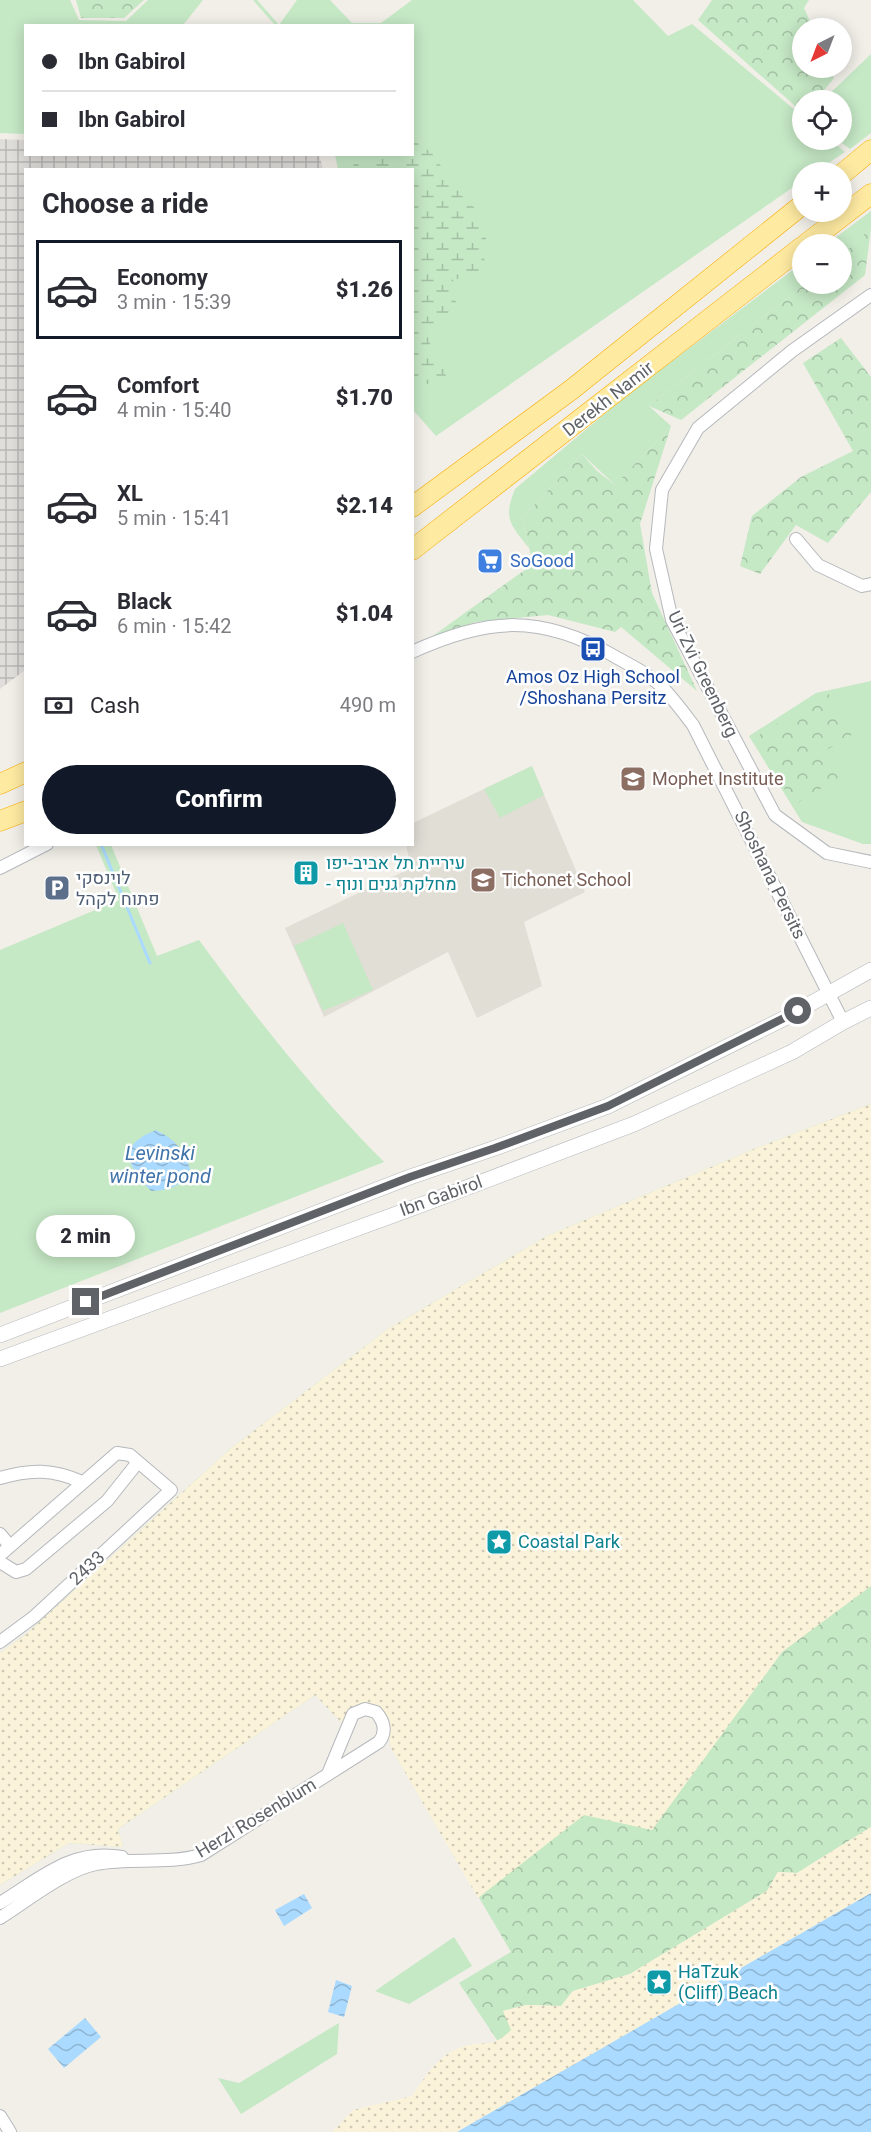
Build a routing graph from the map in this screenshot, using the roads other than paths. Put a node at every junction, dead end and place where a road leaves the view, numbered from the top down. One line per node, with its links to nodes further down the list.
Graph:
1 (871, 150): 2 (highway)
2 (852, 166)
3 (871, 194): 5 (highway, Derekh Namir)
4 (792, 213): 8 (highway, Derekh Namir)
5 (819, 234)
6 (792, 255): 10 (highway, Derekh Namir)
7 (871, 296): 18 (street, Uri Zvi Greenberg)
8 (414, 506)
9 (796, 539): 11 (street)
10 (414, 548)
11 (871, 584)
12 (414, 651): 21 (street, Shoshana Persits)
13 (24, 773): 14 (highway)
14 (0, 784)
15 (24, 812): 16 (highway)
16 (0, 821)
17 (43, 846): 19 (street)
18 (871, 862)
19 (0, 868)
20 (871, 970): 21 (street, Ibn Gabirol)
21 (828, 994): 23 (street, Shoshana Persits); 24 (street, Ibn Gabirol)
22 (871, 1008): 23 (street, Ibn Gabirol)
23 (843, 1022): 25 (street, Ibn Gabirol)
24 (0, 1335)
25 (0, 1359)
26 (138, 1462): 28 (street); 32 (street); 33 (street, 2433)
27 (0, 1478): 28 (street)
28 (82, 1482): 30 (street)
29 (0, 1534): 30 (street)
30 (10, 1546): 31 (street)
31 (0, 1555)
32 (0, 1562)
33 (0, 1642)
34 (328, 1774): 34 (street, Herzl Rosenblum); 35 (street, Herzl Rosenblum)
35 (147, 1861): 36 (street, Herzl Rosenblum); 37 (street, Herzl Rosenblum)
36 (0, 1903)
37 (0, 1918)
38 (0, 2116): 39 (street)
39 (10, 2132)

